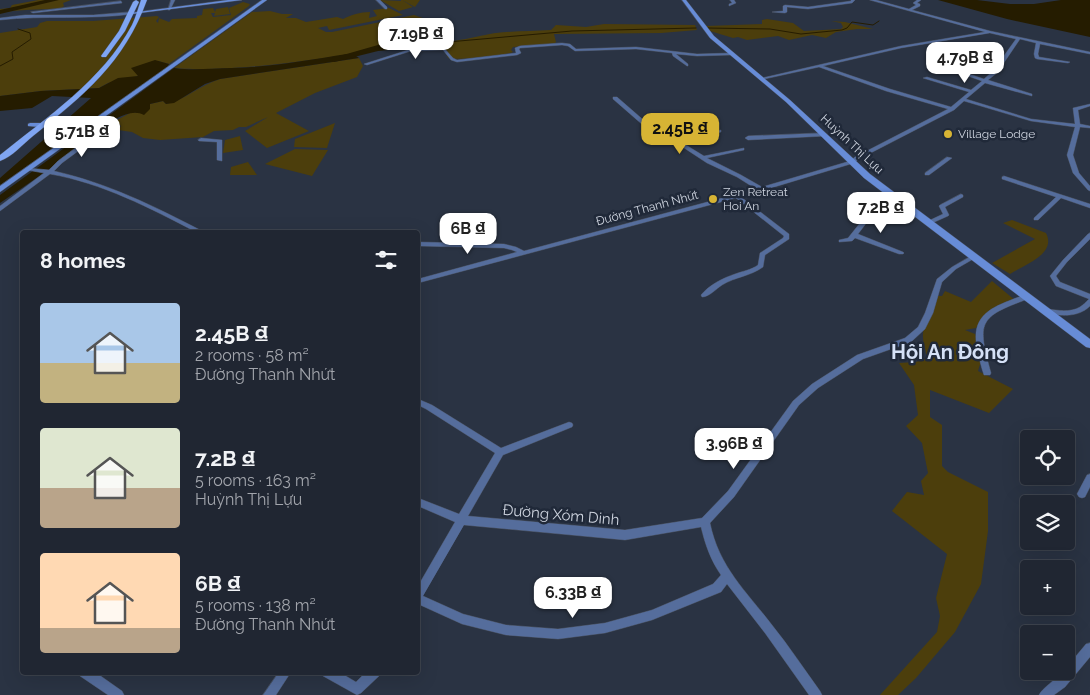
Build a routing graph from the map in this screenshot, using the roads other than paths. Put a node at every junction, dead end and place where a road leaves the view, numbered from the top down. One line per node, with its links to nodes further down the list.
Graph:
1 (137, 0): 21 (main road)
2 (144, 0): 19 (main road)
3 (173, 0): 17 (street)
4 (240, 0): 17 (street)
5 (265, 0): 63 (street)
6 (378, 0): 16 (street)
7 (684, 0): 29 (street, Huỳnh Thị Lựu)
8 (732, 0): 14 (street)
9 (853, 0): 15 (street)
10 (872, 0): 18 (street)
11 (919, 0): 18 (street)
12 (121, 2): 22 (street)
13 (781, 3): 15 (street)
14 (730, 5)
15 (785, 6): 20 (street)
16 (386, 8)
17 (169, 9): 19 (street)
18 (909, 10): 24 (street)
19 (140, 12): 21 (street); 47 (main road)
20 (774, 12)
21 (132, 13): 22 (street); 31 (main road)
22 (11, 17): 23 (street)
23 (0, 19)
24 (990, 32): 25 (street); 34 (street)
25 (1018, 38): 26 (street); 38 (street, Đường Thanh Nhứt)
26 (1038, 43): 28 (street); 30 (street)
27 (675, 52): 29 (street); 32 (street); 33 (street)
28 (1090, 53)
29 (732, 54): 37 (street, Huỳnh Thị Lựu)
30 (1068, 62)
31 (98, 63)
32 (366, 64)
33 (687, 65)
34 (819, 66): 37 (street); 45 (street)
35 (950, 69): 38 (street)
36 (925, 78): 40 (street)
37 (762, 79): 51 (street, Huỳnh Thị Lựu)
38 (985, 81): 40 (street, Đường Thanh Nhứt); 41 (street)
39 (72, 88): 46 (main road)
40 (972, 92): 43 (street, Đường Thanh Nhứt)
41 (1030, 94)
42 (615, 98): 55 (street)
43 (964, 100): 45 (street, Đường Thanh Nhứt); 48 (street)
44 (1090, 105): 48 (street)
45 (952, 109): 62 (street, Đường Thanh Nhứt)
46 (30, 125): 47 (street); 56 (main road)
47 (40, 125): 60 (main road)
48 (1078, 125): 49 (street); 68 (street)
49 (1090, 127)
50 (719, 131): 55 (street)
51 (824, 134): 53 (street); 62 (street, Huỳnh Thị Lựu)
52 (114, 137): 64 (street)
53 (748, 138)
54 (201, 140): 61 (street)
55 (677, 141): 58 (street)
56 (0, 150)
57 (742, 150): 58 (street)
58 (702, 158): 67 (street)
59 (949, 158): 65 (street)
60 (0, 159)
61 (220, 160)
62 (852, 162): 67 (street, Đường Thanh Nhứt); 73 (street, Huỳnh Thị Lựu)
63 (31, 169): 64 (street); 69 (street)
64 (49, 171): 75 (street); 78 (street)
65 (927, 174)
66 (1004, 178): 72 (street)
67 (761, 189): 70 (street, Đường Thanh Nhứt)
68 (1090, 189)
69 (0, 190)
70 (737, 196): 83 (street, Đường Thanh Nhứt); 87 (street)
71 (960, 196): 77 (street)
72 (1060, 196): 74 (street); 76 (street)
73 (894, 197): 77 (street, Huỳnh Thị Lựu); 79 (street)
74 (1090, 206)
75 (0, 208)
76 (1036, 219)
77 (928, 223): 85 (street, Huỳnh Thị Lựu)
78 (196, 230)
79 (854, 235): 81 (street); 84 (street)
80 (1090, 235): 89 (street)
81 (841, 241)
82 (420, 244): 83 (street)
83 (523, 253): 86 (street, Đường Thanh Nhứt)
84 (900, 253)
85 (973, 257): 88 (street, Huỳnh Thị Lựu); 101 (street)
86 (420, 280)
87 (704, 295)
88 (1026, 296): 91 (street, Huỳnh Thị Lựu); 93 (street)
89 (1090, 297)
90 (1090, 301): 91 (street)
91 (1046, 312): 92 (street, Huỳnh Thị Lựu)
92 (1090, 344)
93 (987, 373)
94 (420, 403): 96 (street)
95 (569, 425): 96 (street)
96 (500, 452): 100 (street)
97 (1090, 478): 98 (street)
98 (1082, 494)
99 (420, 503): 100 (street, Đường Xóm Dinh)
100 (462, 520): 101 (street, Đường Xóm Dinh); 103 (street)
101 (705, 522): 102 (street)
102 (727, 576): 104 (street); 112 (street)
103 (420, 592)
104 (420, 600)
105 (1090, 648): 113 (street)
106 (88, 675): 110 (street)
107 (284, 675): 111 (street)
108 (332, 675): 109 (street)
109 (372, 675)
110 (118, 695)
111 (269, 695)
112 (816, 695)
113 (1045, 695)

